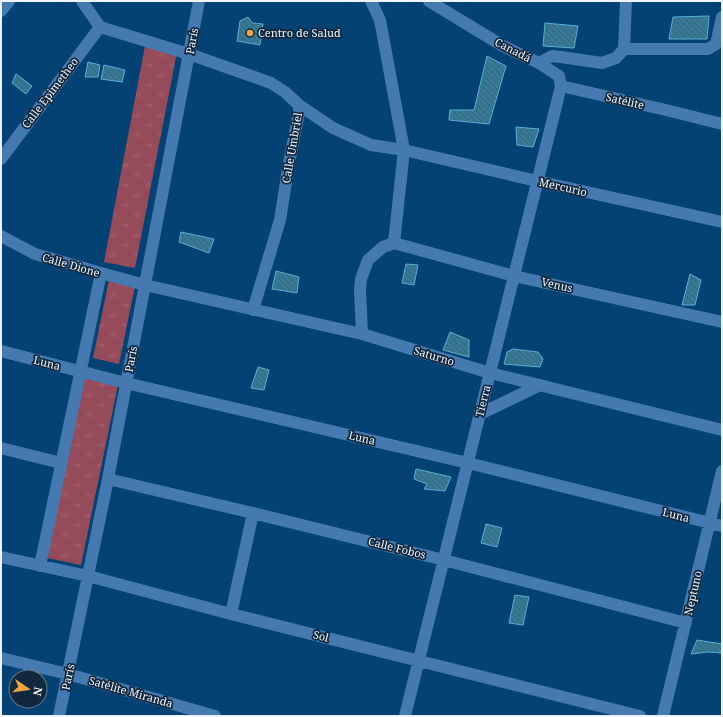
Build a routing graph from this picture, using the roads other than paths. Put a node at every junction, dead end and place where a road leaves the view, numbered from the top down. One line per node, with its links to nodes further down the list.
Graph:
1 (9, 1): 7 (street)
2 (82, 1): 9 (street)
3 (199, 1): 11 (street, París)
4 (371, 1): 16 (street)
5 (430, 1): 12 (street, Canadá)
6 (626, 1): 10 (street)
7 (1, 11)
8 (722, 17): 10 (street)
9 (100, 27): 11 (street, Calle Umbriel); 17 (street, Calle Epimetheo)
10 (624, 49): 12 (street, Canadá)
11 (189, 54): 14 (street, Calle Umbriel); 24 (street, París)
12 (539, 63): 13 (street)
13 (561, 86): 15 (street, Satélite); 18 (street, Tierra)
14 (299, 105): 16 (street, Mercurio); 25 (street, Calle Umbriel)
15 (722, 124)
16 (404, 150): 18 (street, Mercurio); 21 (street)
17 (1, 160)
18 (537, 181): 19 (street, Mercurio); 23 (street, Tierra)
19 (722, 222)
20 (1, 236): 22 (street, Calle Dione)
21 (394, 242): 23 (street, Venus); 27 (street)
22 (101, 273): 24 (street, Calle Dione); 29 (street)
23 (514, 276): 26 (street, Venus); 30 (street, Tierra)
24 (145, 285): 25 (street, Saturno); 31 (street, París)
25 (254, 310): 27 (street, Saturno)
26 (722, 322)
27 (362, 334): 30 (street, Saturno)
28 (1, 352): 29 (street, Luna)
29 (80, 371): 31 (street, Luna); 36 (street)
30 (490, 373): 32 (street, Saturno); 33 (street, Tierra)
31 (126, 383): 37 (street, Luna); 39 (street, París)
32 (540, 385): 33 (street); 34 (street, Saturno)
33 (480, 414): 37 (street, Tierra)
34 (722, 430)
35 (1, 448): 36 (street)
36 (61, 463): 45 (street)
37 (468, 463): 41 (street, Luna); 44 (street, Tierra)
38 (722, 471): 41 (street, Neptuno)
39 (108, 479): 40 (street, Calle Fobos); 46 (street, París)
40 (253, 513): 44 (street, Calle Fobos); 47 (street)
41 (710, 523): 42 (street, Luna); 48 (street, Neptuno)
42 (722, 526)
43 (1, 557): 45 (street, Sol)
44 (444, 560): 48 (street, Calle Fobos); 50 (street, Tierra)
45 (40, 566): 46 (street, Sol)
46 (88, 576): 47 (street, Sol); 51 (street, París)
47 (231, 614): 50 (street, Sol)
48 (686, 623): 56 (street, Neptuno)
49 (1, 658): 51 (street, Satélite Miranda)
50 (419, 661): 54 (street, Tierra); 55 (street, Sol)
51 (68, 674): 52 (street, París); 53 (street, Satélite Miranda)
52 (60, 716)
53 (215, 716)
54 (405, 716)
55 (640, 716)
56 (663, 716)

